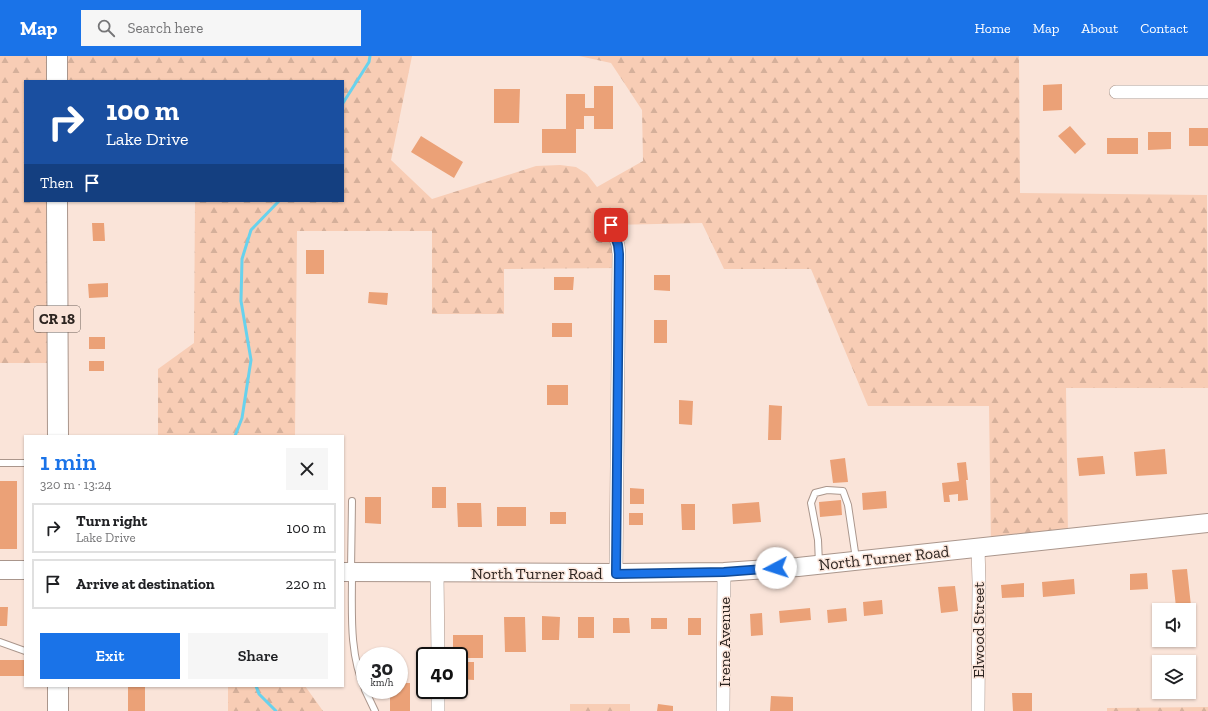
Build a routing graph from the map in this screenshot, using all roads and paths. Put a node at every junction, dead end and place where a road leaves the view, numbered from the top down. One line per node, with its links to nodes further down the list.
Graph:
1 (57, 56): 2 (main road)
2 (57, 80)
3 (1116, 92): 4 (street)
4 (1208, 92)
5 (57, 202): 7 (main road, CR 18)
6 (610, 222): 20 (street)
7 (58, 435)
8 (0, 463): 9 (lane)
9 (24, 463)
10 (352, 501): 17 (lane)
11 (1208, 523): 12 (street, North Turner Road)
12 (978, 548): 13 (street, North Turner Road); 32 (street, Elwood Street)
13 (856, 561): 14 (street, North Turner Road); 14 (lane)
14 (819, 564): 18 (street, North Turner Road)
15 (0, 570): 16 (street)
16 (24, 570)
17 (349, 572): 19 (street, North Turner Road); 24 (lane)
18 (724, 572): 20 (street, North Turner Road); 31 (street, Irene Avenue)
19 (437, 573): 20 (street, North Turner Road); 22 (street)
20 (616, 574)
21 (0, 642): 23 (lane)
22 (438, 647)
23 (24, 651)
24 (356, 657)
25 (58, 687): 28 (main road)
26 (369, 699): 29 (lane)
27 (438, 699): 30 (street)
28 (58, 711)
29 (375, 711)
30 (438, 711)
31 (723, 711)
32 (978, 711)

